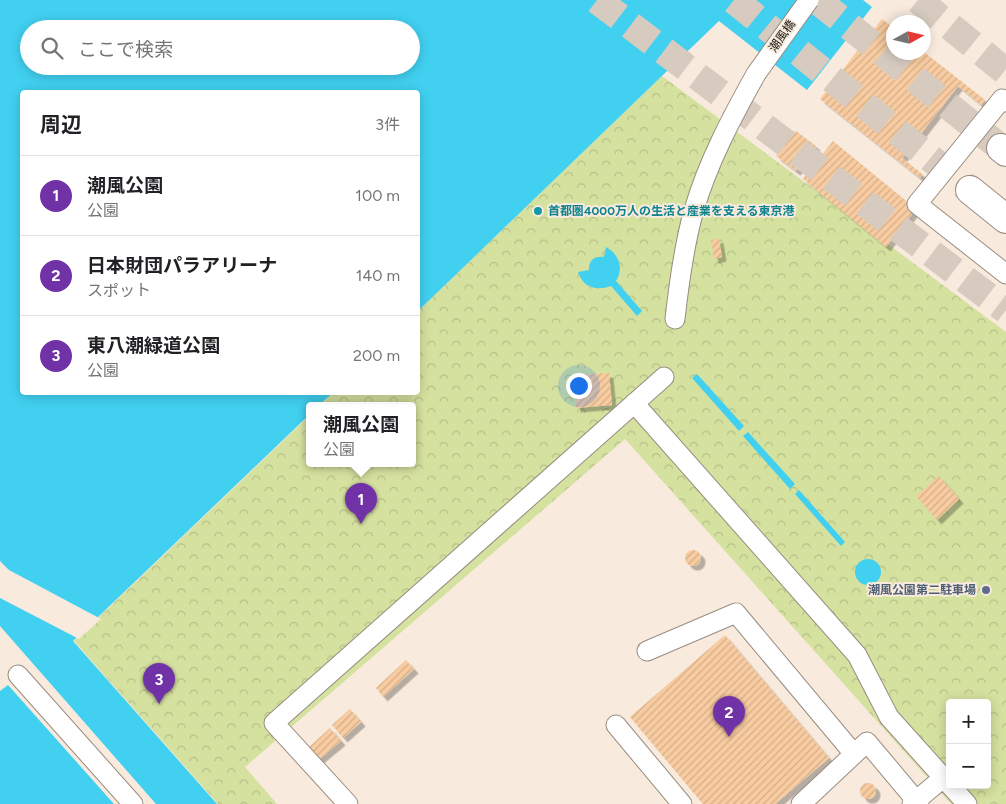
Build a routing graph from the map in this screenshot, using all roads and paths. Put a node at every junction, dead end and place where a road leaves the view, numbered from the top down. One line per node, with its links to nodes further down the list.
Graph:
1 (809, 0): 6 (street, 潮風橋, bridge)
2 (1006, 102): 5 (street)
3 (970, 190): 4 (highway)
4 (1006, 219)
5 (1006, 274)
6 (675, 319)
7 (664, 377): 8 (street)
8 (634, 404): 13 (street); 16 (street)
9 (647, 652): 12 (street)
10 (18, 675): 15 (street)
11 (616, 725): 17 (street)
12 (854, 754): 14 (street); 18 (street)
13 (943, 778): 14 (street); 19 (street)
14 (916, 803)
15 (132, 804)
16 (348, 804)
17 (682, 804)
18 (801, 804)
19 (966, 804)

